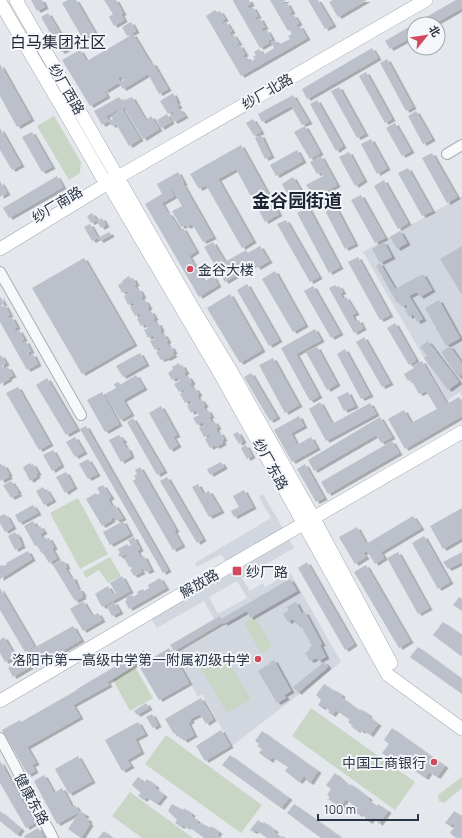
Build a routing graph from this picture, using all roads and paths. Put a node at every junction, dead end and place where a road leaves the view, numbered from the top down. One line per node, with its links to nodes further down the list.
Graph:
1 (16, 0): 7 (main road, 纱厂西路)
2 (410, 0): 7 (main road, 纱厂北路)
3 (426, 0): 7 (main road, 纱厂北路)
4 (0, 2): 7 (main road, 纱厂西路)
5 (462, 146): 6 (street)
6 (447, 154)
7 (110, 177): 8 (main road, 纱厂南路); 9 (main road, 纱厂南路); 14 (main road, 纱厂东路)
8 (0, 239)
9 (0, 249)
10 (0, 272): 11 (street)
11 (81, 414)
12 (462, 432): 14 (main road, 解放路)
13 (462, 442): 14 (main road, 解放路)
14 (310, 524): 15 (main road, 解放路); 16 (main road, 解放路); 17 (main road, 纱厂东路); 18 (main road, 纱厂东路)
15 (0, 701)
16 (0, 706)
17 (462, 718)
18 (462, 729)
19 (0, 738): 20 (street, 健康东路)
20 (53, 838)

